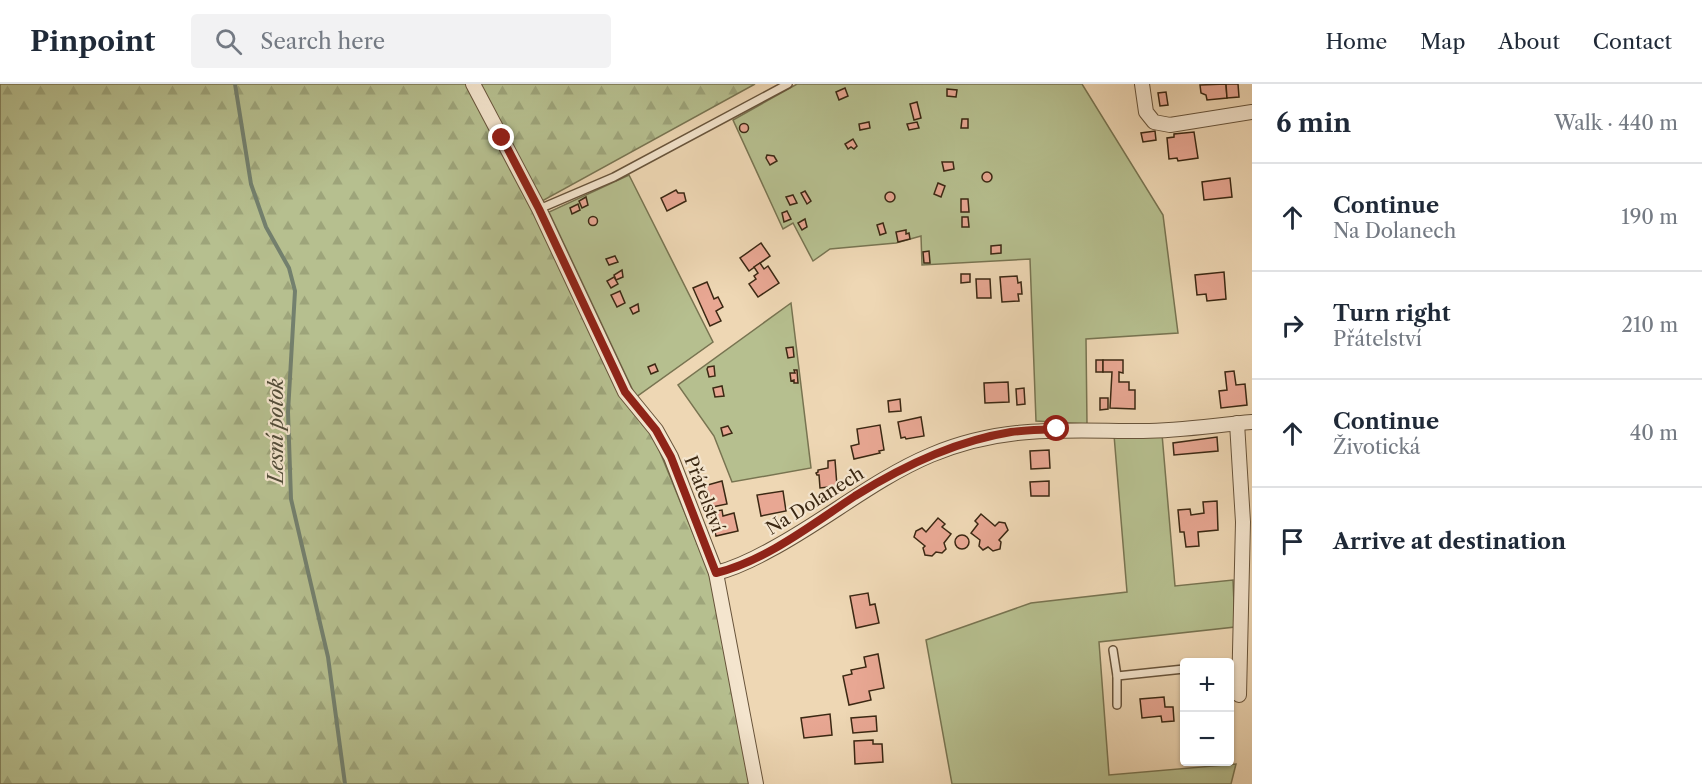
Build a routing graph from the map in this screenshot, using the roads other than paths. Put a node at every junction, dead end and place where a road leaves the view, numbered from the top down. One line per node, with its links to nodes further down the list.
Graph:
1 (473, 84): 5 (street, Přátelství)
2 (788, 84): 5 (lane)
3 (1142, 84): 4 (street)
4 (1252, 112)
5 (539, 209): 8 (street, Přátelství)
6 (1252, 422): 7 (street, Na Dolanech)
7 (1237, 423): 8 (street, Na Dolanech); 10 (street)
8 (716, 573): 15 (street, Přátelství)
9 (1113, 650): 12 (lane)
10 (1234, 664): 13 (street)
11 (1180, 670): 12 (lane)
12 (1117, 676): 14 (lane)
13 (1239, 694)
14 (1117, 705)
15 (756, 784)

